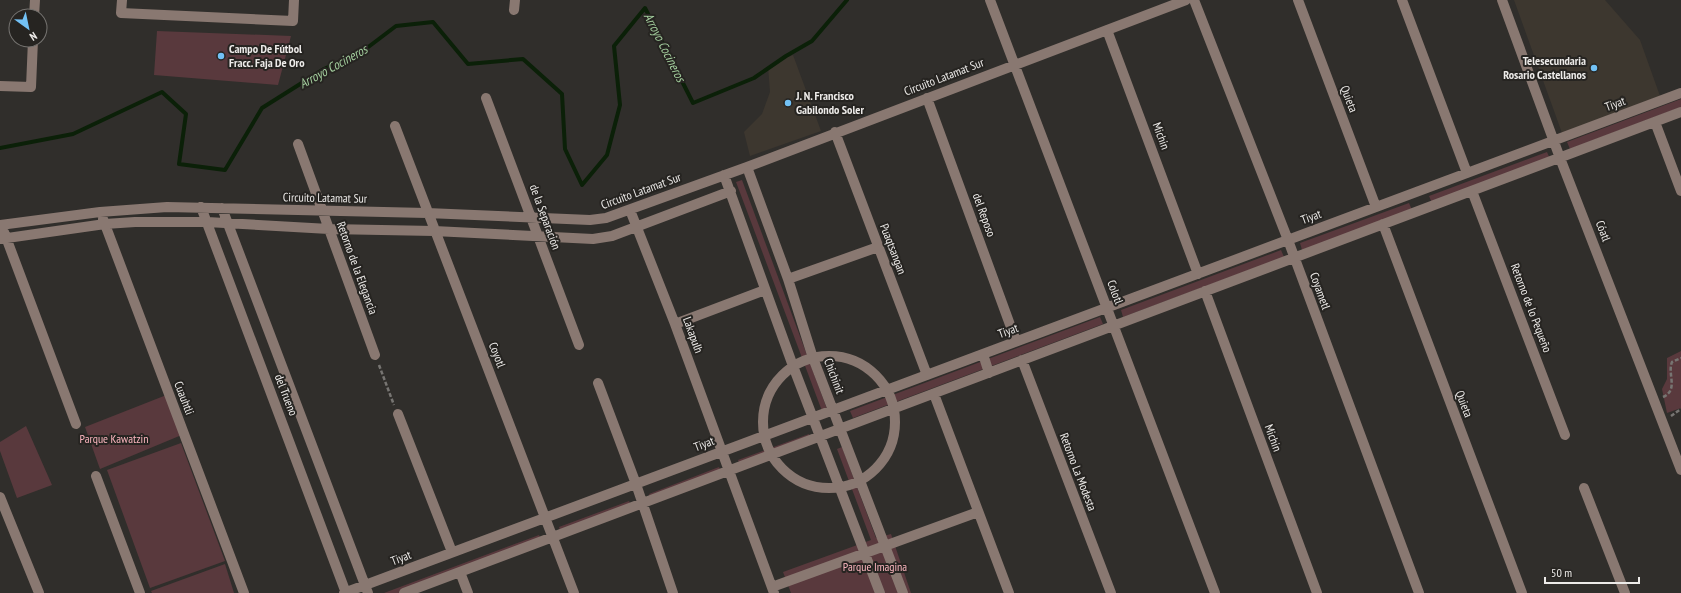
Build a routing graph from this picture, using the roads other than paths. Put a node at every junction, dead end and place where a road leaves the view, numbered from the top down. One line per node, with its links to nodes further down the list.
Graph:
1 (122, 0): 2 (street)
2 (294, 0)
3 (990, 0): 11 (street, Colotl)
4 (1186, 0): 9 (street, Circuito Latamat Sur)
5 (1194, 0): 49 (street, Coyametl)
6 (1298, 0): 31 (street, Quieta)
7 (1402, 0): 24 (street)
8 (1502, 0): 20 (street, Cóatl)
9 (1107, 30): 11 (street, Circuito Latamat Sur); 52 (street, Michin)
10 (33, 48): 12 (street)
11 (1015, 64): 15 (street, Circuito Latamat Sur); 56 (street, Colotl)
12 (0, 86)
13 (1681, 93): 20 (street, Tiyat)
14 (486, 98): 38 (street, de la Separación)
15 (927, 98): 19 (street, Circuito Latamat Sur); 59 (street, del Reposo)
16 (1681, 112): 17 (street)
17 (1655, 122): 22 (street); 29 (street)
18 (394, 126): 37 (street, Coyotl)
19 (835, 132): 23 (street, Circuito Latamat Sur); 50 (street, Puaqtsangan)
20 (1554, 140): 22 (street, Cóatl); 24 (street, Tiyat)
21 (298, 144): 35 (street, Retorno de la Elegancia)
22 (1560, 158): 28 (street); 82 (street, Cóatl)
23 (747, 167): 25 (street, Circuito Latamat Sur); 53 (street, Chichinit)
24 (1467, 173): 27 (street, Tiyat)
25 (724, 175): 26 (street); 34 (street, Circuito Latamat Sur)
26 (731, 191): 44 (street); 54 (street)
27 (1418, 191): 31 (street, Tiyat); 33 (street)
28 (1472, 191): 33 (street); 77 (street, Retorno de lo Pequeño)
29 (1681, 191)
30 (201, 207): 32 (street, Circuito Latamat Sur); 36 (street, Circuito Latamat Sur); 39 (street, del Trueno)
31 (1376, 207): 49 (street, Tiyat)
32 (222, 208): 35 (street, Circuito Latamat Sur); 41 (street, del Trueno)
33 (1424, 209): 42 (street)
34 (630, 210): 38 (street, Circuito Latamat Sur); 44 (street, Lakapulh)
35 (322, 211): 37 (street, Circuito Latamat Sur); 45 (street, Retorno de la Elegancia)
36 (100, 212): 40 (street, Cuauhtli); 43 (street, Circuito Latamat Sur)
37 (427, 213): 38 (street, Circuito Latamat Sur); 46 (street, Coyotl)
38 (531, 218): 47 (street, de la Separación)
39 (207, 222): 40 (street); 41 (street); 103 (street, del Trueno)
40 (105, 224): 48 (street); 102 (street, Cuauhtli)
41 (228, 224): 45 (street); 98 (street, del Trueno)
42 (1383, 224): 51 (street); 115 (street, Quieta)
43 (1, 225): 48 (street)
44 (636, 227): 47 (street); 57 (street, Lakapulh)
45 (329, 229): 46 (street); 62 (street, Retorno de la Elegancia)
46 (434, 230): 47 (street); 92 (street, Coyotl)
47 (538, 236): 60 (street, de la Separación)
48 (3, 239): 75 (street)
49 (1288, 240): 51 (street, Coyametl); 52 (street, Tiyat)
50 (878, 247): 53 (street); 67 (street, Puaqtsangan)
51 (1294, 258): 55 (street); 114 (street, Coyametl)
52 (1198, 274): 56 (street, Tiyat)
53 (788, 279): 63 (street, Chichinit)
54 (765, 290): 57 (street); 65 (street)
55 (1205, 292): 58 (street); 113 (street, Michin)
56 (1107, 308): 58 (street, Colotl); 59 (street, Tiyat)
57 (675, 324): 80 (street, Lakapulh)
58 (1114, 326): 64 (street); 112 (street, Colotl)
59 (1016, 341): 61 (street, Tiyat)
60 (579, 345)
61 (983, 354): 66 (street); 67 (street, Tiyat)
62 (375, 355)
63 (813, 358): 65 (street); 69 (street); 72 (street, Chichinit)
64 (1022, 360): 66 (street); 111 (street, Retorno La Modesta)
65 (793, 366): 74 (street); 78 (street)
66 (989, 373): 70 (street)
67 (927, 375): 69 (street, Tiyat)
68 (598, 383): 86 (street)
69 (887, 390): 71 (street); 72 (street, Tiyat)
70 (934, 394): 71 (street); 91 (street)
71 (894, 408): 76 (street); 85 (street)
72 (833, 410): 74 (street, Tiyat); 76 (street, Chichinit)
73 (398, 414): 95 (street)
74 (813, 417): 78 (street, Tiyat); 79 (street)
75 (76, 424)
76 (840, 429): 79 (street); 85 (street, Chichinit)
77 (1565, 435)
78 (764, 436): 80 (street, Tiyat); 81 (street)
79 (820, 436): 81 (street); 87 (street)
80 (721, 452): 83 (street, Lakapulh); 86 (street, Tiyat)
81 (771, 455): 83 (street); 87 (street)
82 (1681, 470)
83 (728, 471): 90 (street); 99 (street, Lakapulh)
84 (96, 476): 101 (street)
85 (860, 481): 87 (street); 94 (street, Chichinit)
86 (636, 484): 90 (street); 92 (street, Tiyat)
87 (840, 488): 96 (street)
88 (1584, 488): 116 (street)
89 (0, 497): 100 (street)
90 (642, 504): 93 (street); 107 (street)
91 (978, 512): 94 (street); 110 (street)
92 (546, 517): 93 (street, Coyotl); 95 (street, Tiyat)
93 (554, 537): 97 (street); 106 (street, Coyotl)
94 (885, 546): 96 (street); 109 (street, Chichinit)
95 (452, 552): 98 (street, Tiyat)
96 (865, 553): 99 (street); 108 (street)
97 (460, 572): 104 (street); 105 (street)
98 (366, 589): 103 (street, Tiyat)
99 (773, 590)
100 (39, 593)
101 (140, 593)
102 (244, 593)
103 (345, 593)
104 (404, 593)
105 (468, 593)
106 (574, 593)
107 (673, 593)
108 (880, 593)
109 (903, 593)
110 (1009, 593)
111 (1111, 593)
112 (1215, 593)
113 (1317, 593)
114 (1419, 593)
115 (1522, 593)
116 (1625, 593)

